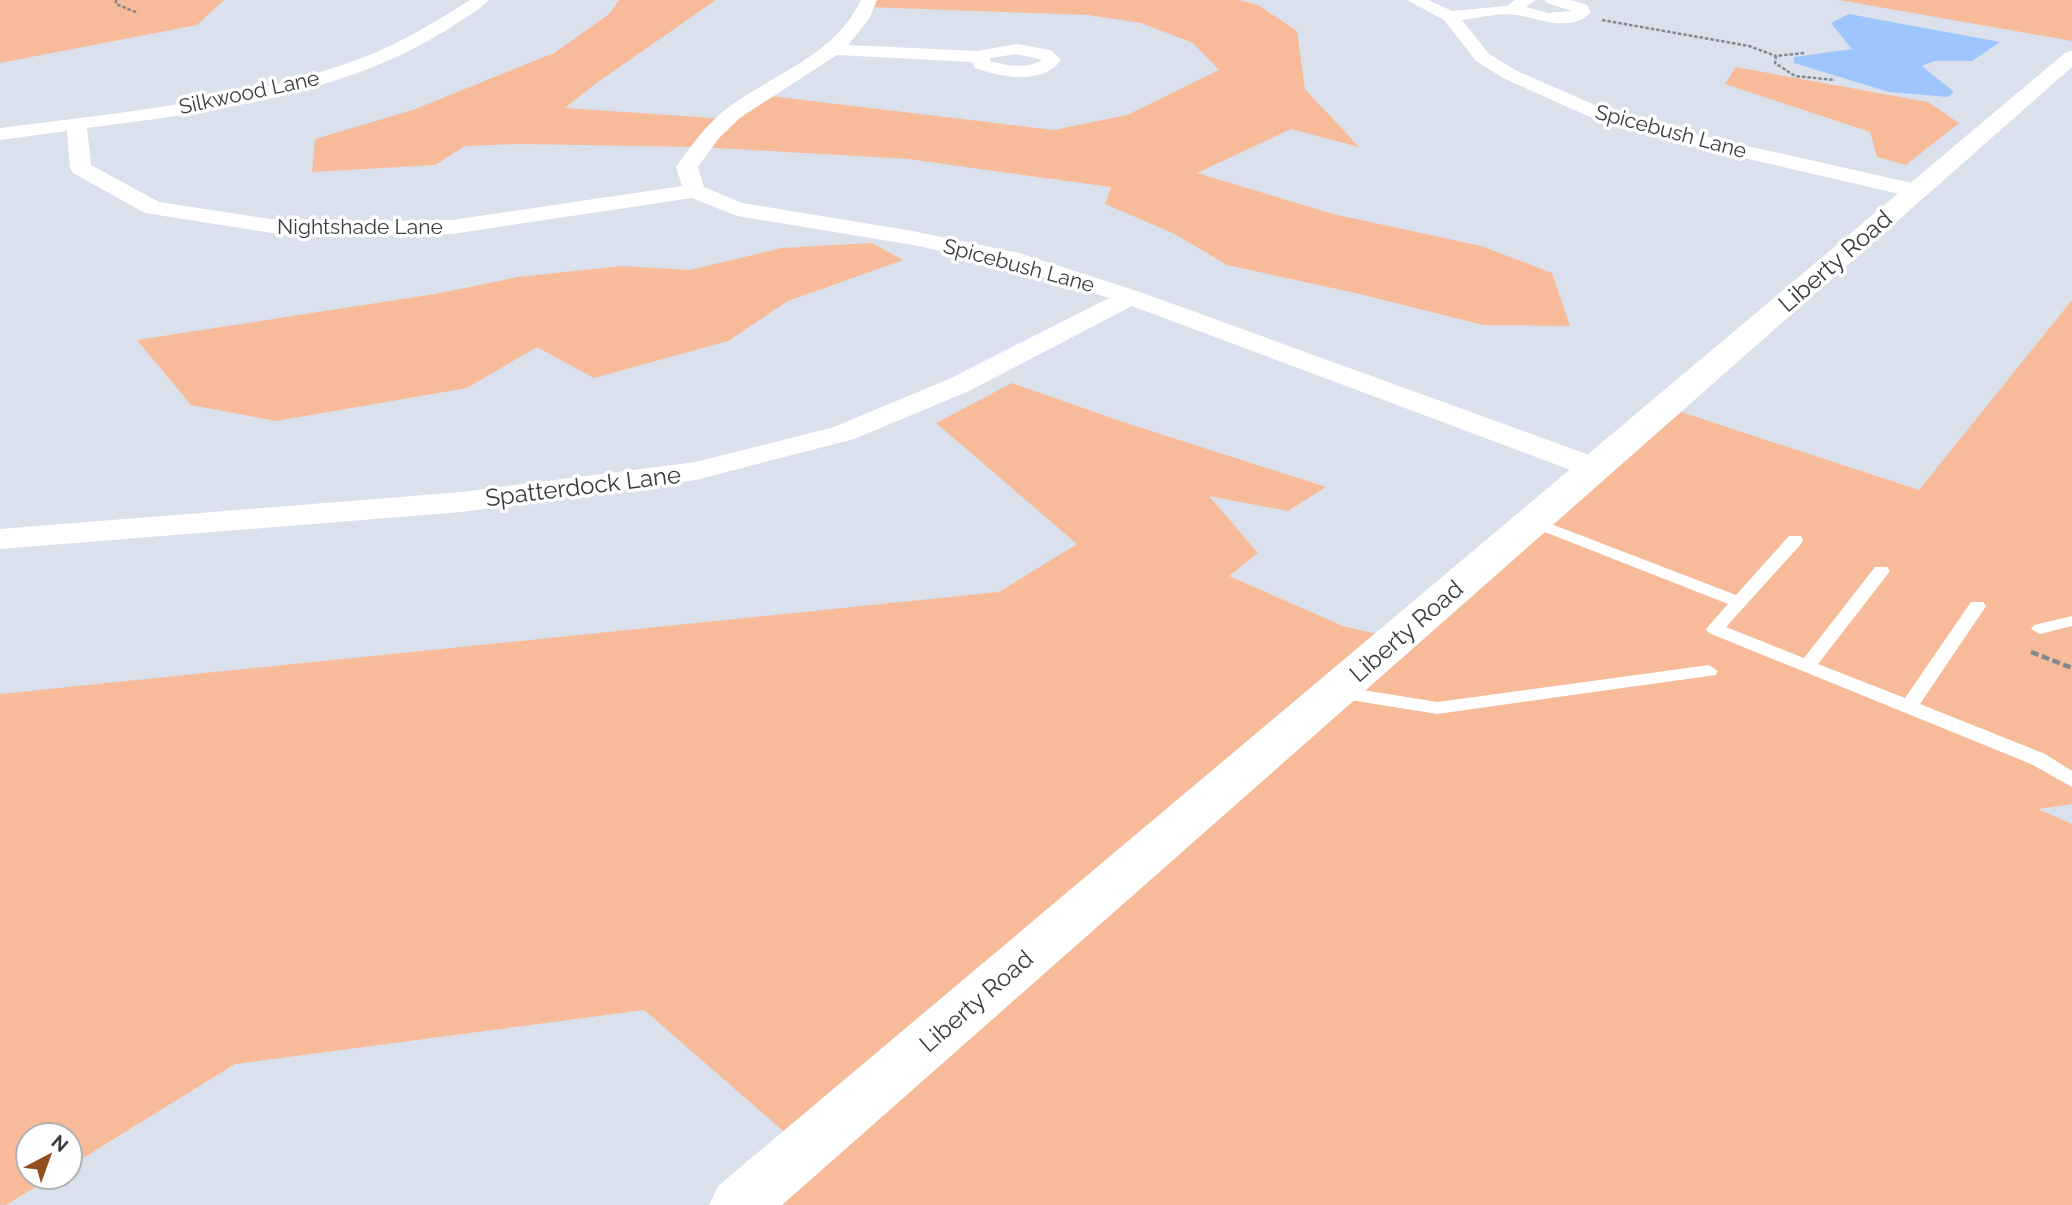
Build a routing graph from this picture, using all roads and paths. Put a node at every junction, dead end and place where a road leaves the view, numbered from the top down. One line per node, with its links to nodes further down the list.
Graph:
1 (117, 0): 7 (path)
2 (481, 0): 16 (street, Silkwood Lane)
3 (869, 0): 10 (street)
4 (1415, 0): 8 (street, Spicebush Lane)
5 (1553, 0): 6 (street)
6 (1523, 5): 8 (street)
7 (138, 13)
8 (1450, 16): 19 (street, Spicebush Lane)
9 (1598, 19): 12 (path)
10 (831, 50): 13 (street); 18 (street)
11 (1804, 53): 12 (path)
12 (1776, 56): 15 (path)
13 (981, 57)
14 (2072, 57): 19 (street, Liberty Road)
15 (1835, 80)
16 (76, 123): 17 (street, Silkwood Lane); 18 (street, Nightshade Lane)
17 (0, 134)
18 (694, 191): 20 (street, Spicebush Lane)
19 (1917, 191): 21 (street, Liberty Road)
20 (1132, 297): 21 (street, Spicebush Lane); 23 (street, Spatterdock Lane)
21 (1595, 468): 22 (street, Liberty Road)
22 (1533, 522): 26 (lane); 34 (street, Liberty Road)
23 (0, 539)
24 (1795, 540): 26 (lane)
25 (1881, 571): 31 (lane)
26 (1739, 602): 31 (lane)
27 (1978, 606): 35 (lane)
28 (2072, 621): 29 (lane)
29 (2040, 629)
30 (2031, 652): 32 (path)
31 (1807, 666): 35 (lane)
32 (2072, 668)
33 (1709, 671): 34 (lane)
34 (1336, 692): 37 (street, Liberty Road)
35 (1909, 707): 36 (lane)
36 (2072, 780)
37 (739, 1205)

